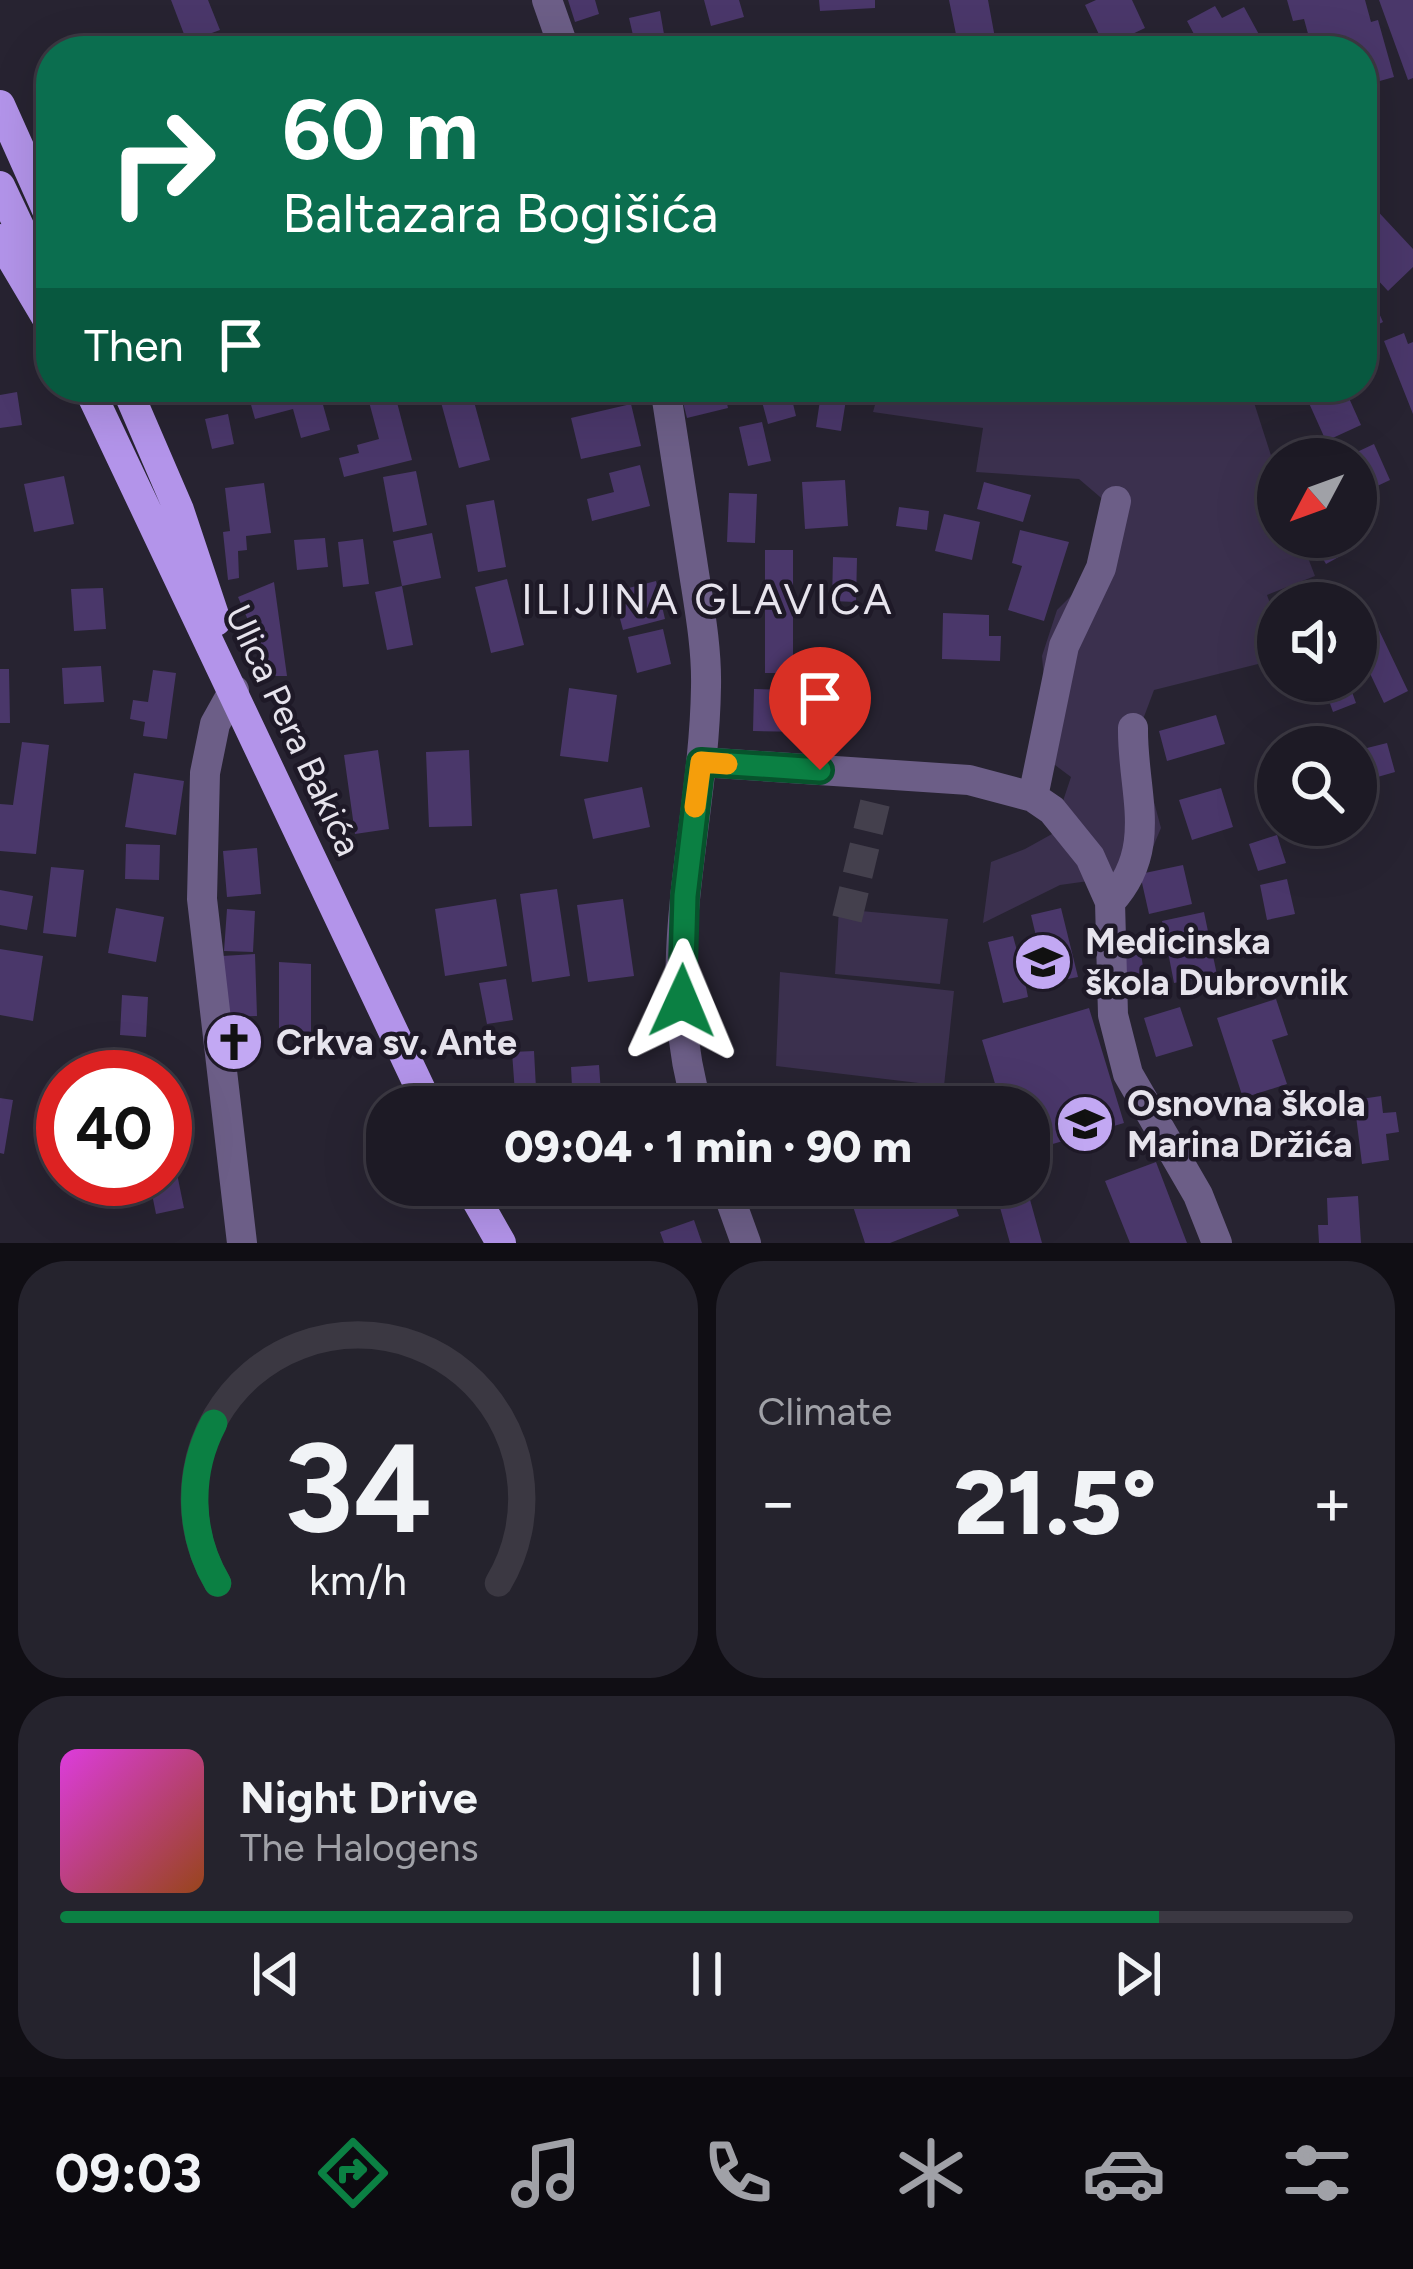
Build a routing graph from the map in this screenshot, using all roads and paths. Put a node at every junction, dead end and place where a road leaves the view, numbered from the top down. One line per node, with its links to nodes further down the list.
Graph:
1 (547, 0): 2 (street)
2 (560, 36)
3 (0, 105): 4 (main road)
4 (36, 185)
5 (0, 186): 7 (main road)
6 (0, 239): 8 (main road)
7 (36, 262)
8 (36, 300)
9 (95, 402): 13 (main road, Ulica Pera Bakića)
10 (132, 402): 13 (main road)
11 (667, 402): 15 (street)
12 (1116, 501): 16 (street)
13 (234, 690): 18 (main road, Ulica Pera Bakića); 22 (street)
14 (1133, 728): 17 (street)
15 (701, 762): 16 (street); 19 (street)
16 (1033, 797): 17 (street)
17 (1110, 902): 25 (street)
18 (419, 1086)
19 (693, 1086)
20 (480, 1206): 23 (main road)
21 (733, 1206): 24 (street)
22 (242, 1243)
23 (501, 1243)
24 (746, 1243)
25 (1217, 1243)

